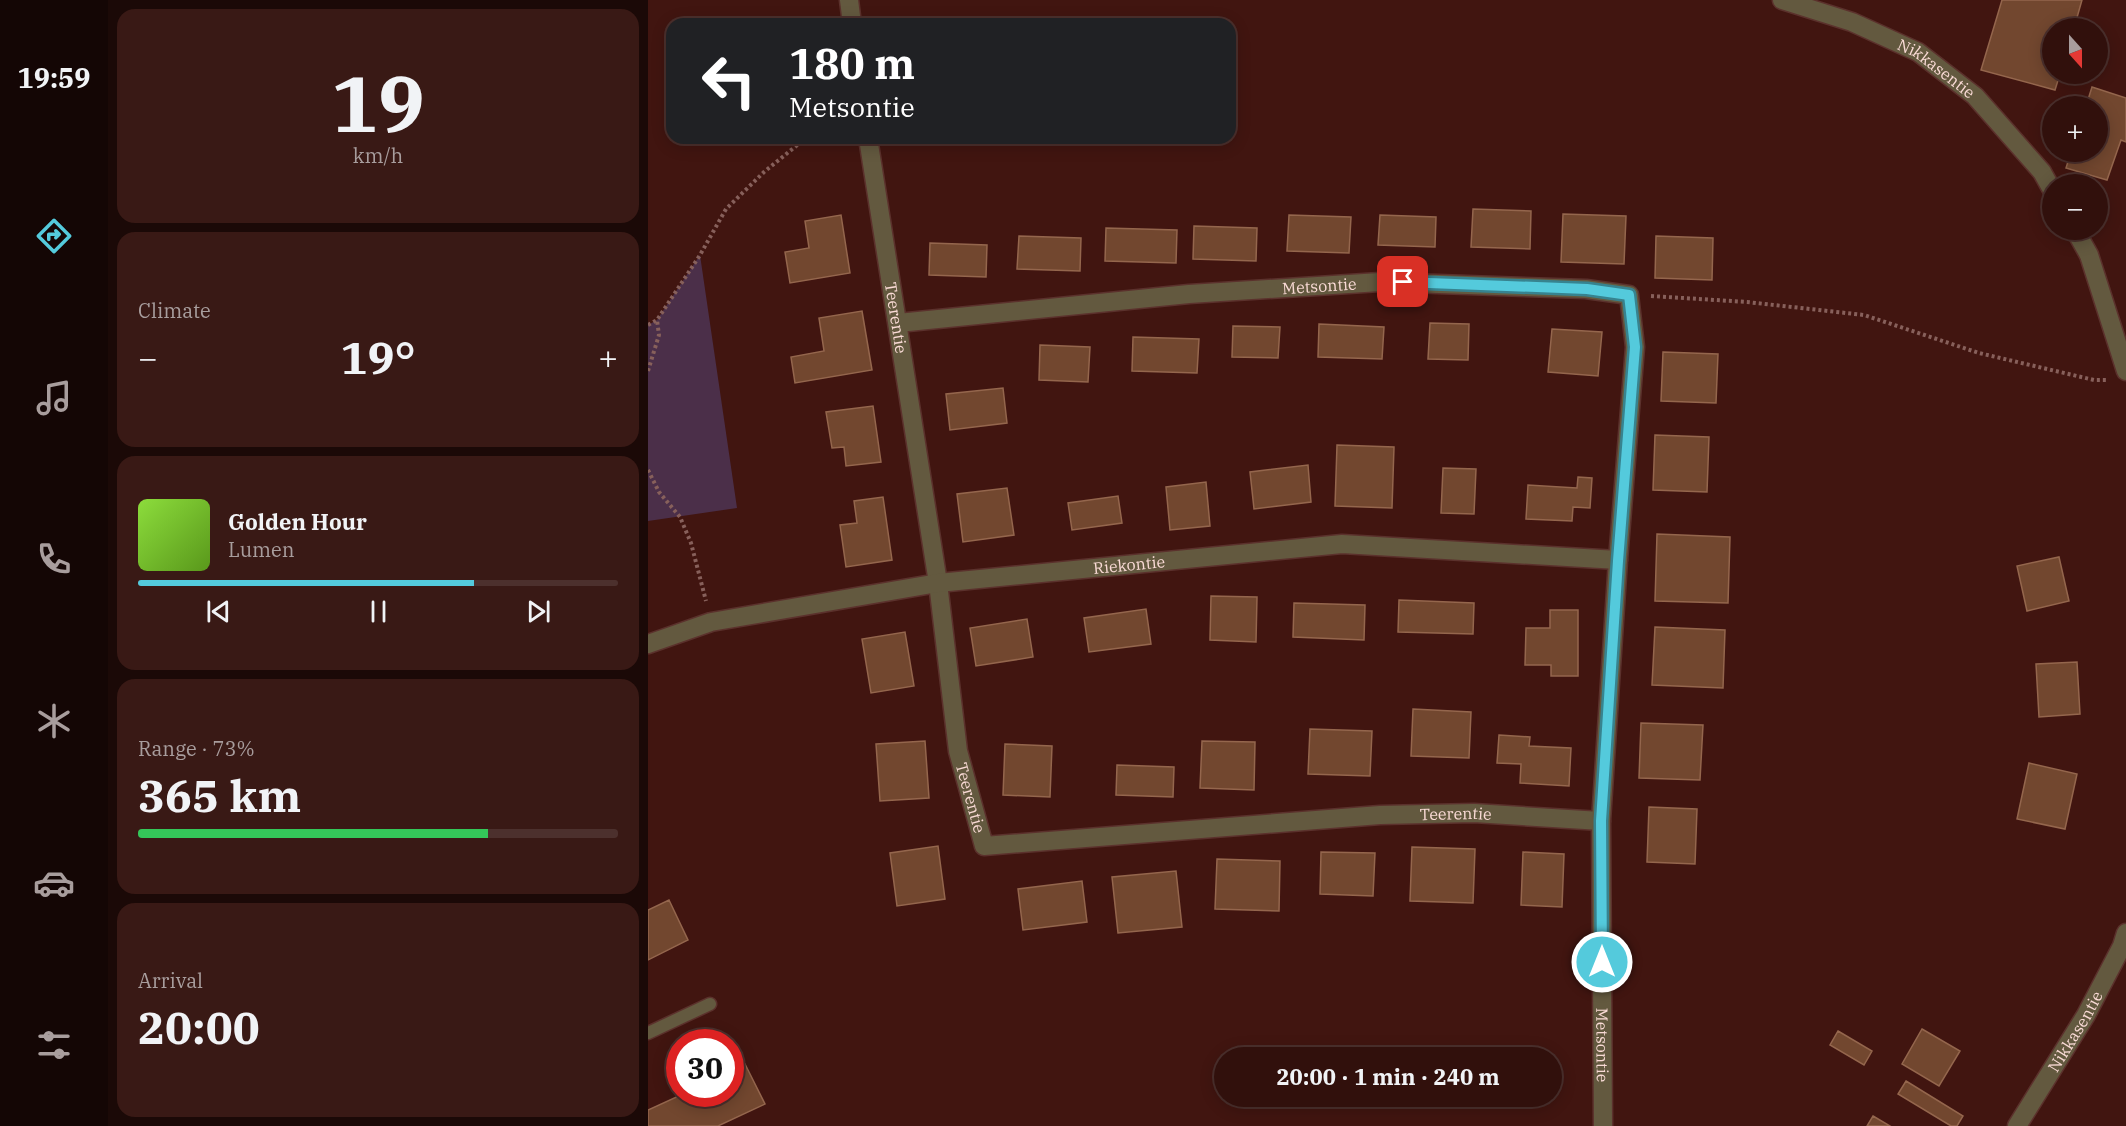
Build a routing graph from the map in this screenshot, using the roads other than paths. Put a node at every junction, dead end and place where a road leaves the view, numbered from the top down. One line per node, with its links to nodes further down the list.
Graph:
1 (849, 0): 3 (street)
2 (1782, 0): 5 (street, Nikkasentie)
3 (851, 18)
4 (869, 144): 7 (street, Teerentie)
5 (2043, 174)
6 (2081, 240): 8 (street)
7 (898, 323): 9 (street, Metsontie); 10 (street, Teerentie)
8 (2121, 376)
9 (1618, 561): 10 (street, Riekontie); 12 (street, Metsontie)
10 (938, 583): 11 (street, Riekontie); 12 (street, Teerentie)
11 (648, 644)
12 (1601, 821): 16 (street, Metsontie)
13 (2126, 933): 17 (street, Nikkasentie)
14 (710, 1004): 15 (lane)
15 (648, 1033)
16 (1603, 1126)
17 (2017, 1126)

